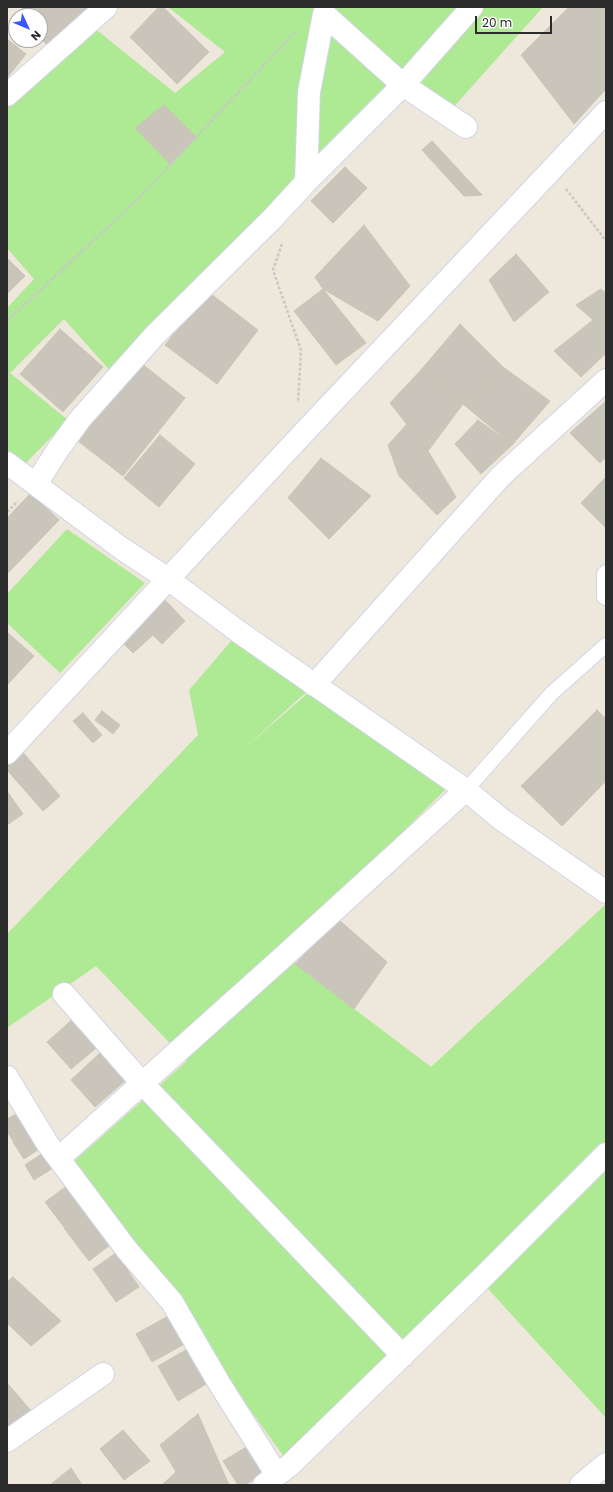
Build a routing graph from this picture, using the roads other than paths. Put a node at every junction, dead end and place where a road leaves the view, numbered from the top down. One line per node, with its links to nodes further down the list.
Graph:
1 (106, 7): 5 (street)
2 (472, 7): 4 (street)
3 (322, 9): 4 (street); 8 (street)
4 (403, 85): 7 (street); 8 (street)
5 (7, 95)
6 (606, 112): 13 (street)
7 (466, 127)
8 (306, 182): 11 (street)
9 (606, 380): 16 (street)
10 (7, 463): 11 (street)
11 (36, 484): 13 (street)
12 (606, 572): 14 (lane)
13 (168, 580): 16 (street); 17 (street)
14 (606, 598)
15 (606, 645): 18 (lane)
16 (314, 685): 18 (street)
17 (7, 753)
18 (466, 790): 19 (street); 22 (street)
19 (606, 892)
20 (64, 994): 22 (street)
21 (7, 1078): 24 (street)
22 (142, 1083): 24 (street); 25 (street)
23 (606, 1154): 25 (street)
24 (59, 1158): 29 (street)
25 (403, 1356): 29 (street)
26 (103, 1374): 27 (street)
27 (7, 1441)
28 (606, 1464): 30 (street)
29 (270, 1480)
30 (581, 1485)

